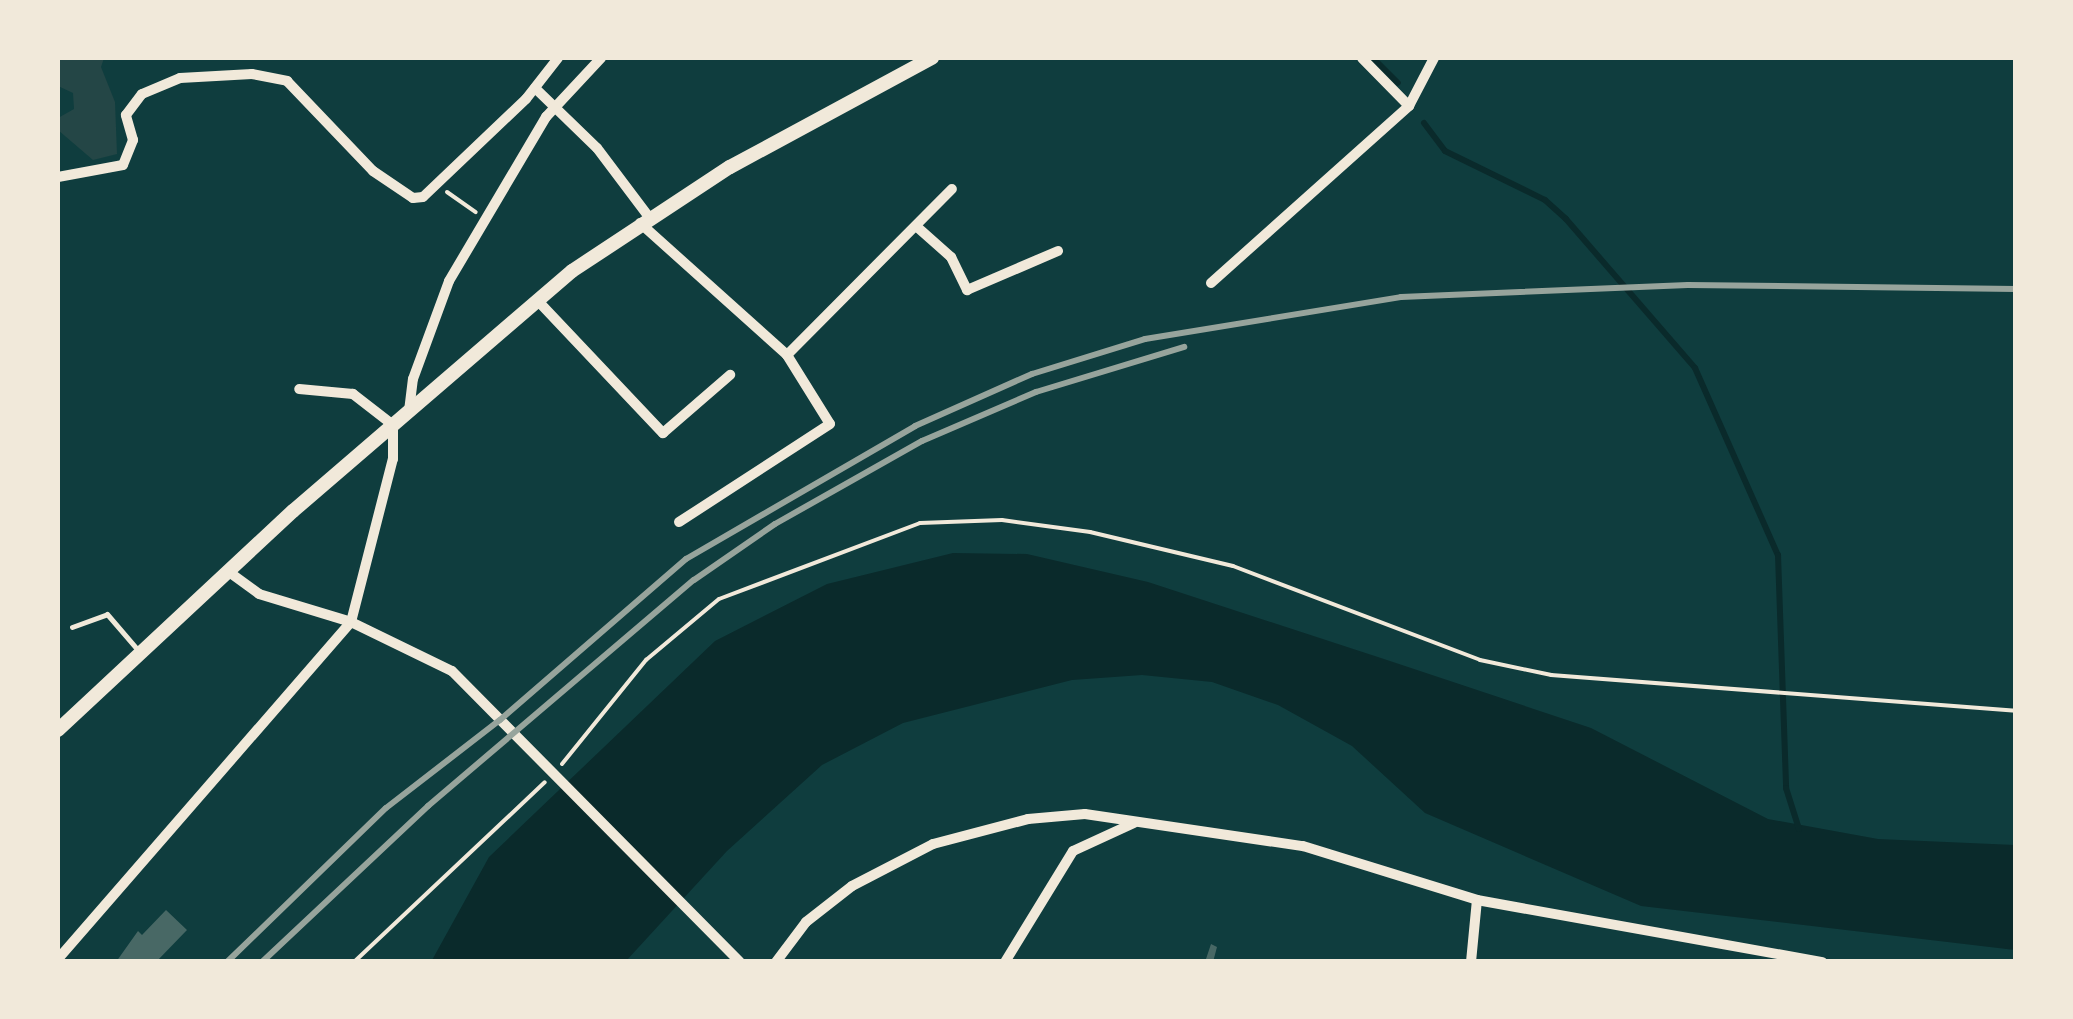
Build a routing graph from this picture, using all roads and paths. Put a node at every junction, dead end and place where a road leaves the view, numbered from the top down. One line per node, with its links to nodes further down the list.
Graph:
1 (558, 58): 6 (street)
2 (601, 58): 7 (street)
3 (932, 58): 13 (main road)
4 (1362, 58): 8 (street)
5 (1434, 58): 8 (street)
6 (534, 88): 7 (street); 10 (street)
7 (555, 106): 12 (street); 13 (street)
8 (1408, 106): 16 (street)
9 (58, 177): 10 (street)
10 (434, 184): 12 (path)
11 (952, 189): 14 (street)
12 (484, 218): 21 (street)
13 (645, 220): 17 (main road); 18 (street)
14 (916, 226): 15 (street); 18 (street)
15 (1058, 251)
16 (1211, 283)
17 (538, 301): 19 (street); 21 (main road)
18 (787, 355): 23 (street)
19 (730, 375)
20 (299, 389): 22 (street)
21 (410, 411): 22 (main road)
22 (393, 425): 24 (main road); 25 (street)
23 (679, 522)
24 (229, 572): 25 (street); 27 (main road)
25 (351, 622): 30 (street); 33 (street)
26 (72, 627): 27 (lane)
27 (139, 652): 29 (main road)
28 (2016, 711): 30 (path)
29 (58, 730)
30 (551, 776): 34 (path); 35 (street)
31 (1134, 823): 32 (street); 36 (street); 37 (street)
32 (1477, 900): 38 (street); 39 (street)
33 (58, 959)
34 (354, 962)
35 (740, 962)
36 (776, 962)
37 (1005, 962)
38 (1471, 962)
39 (1822, 962)

